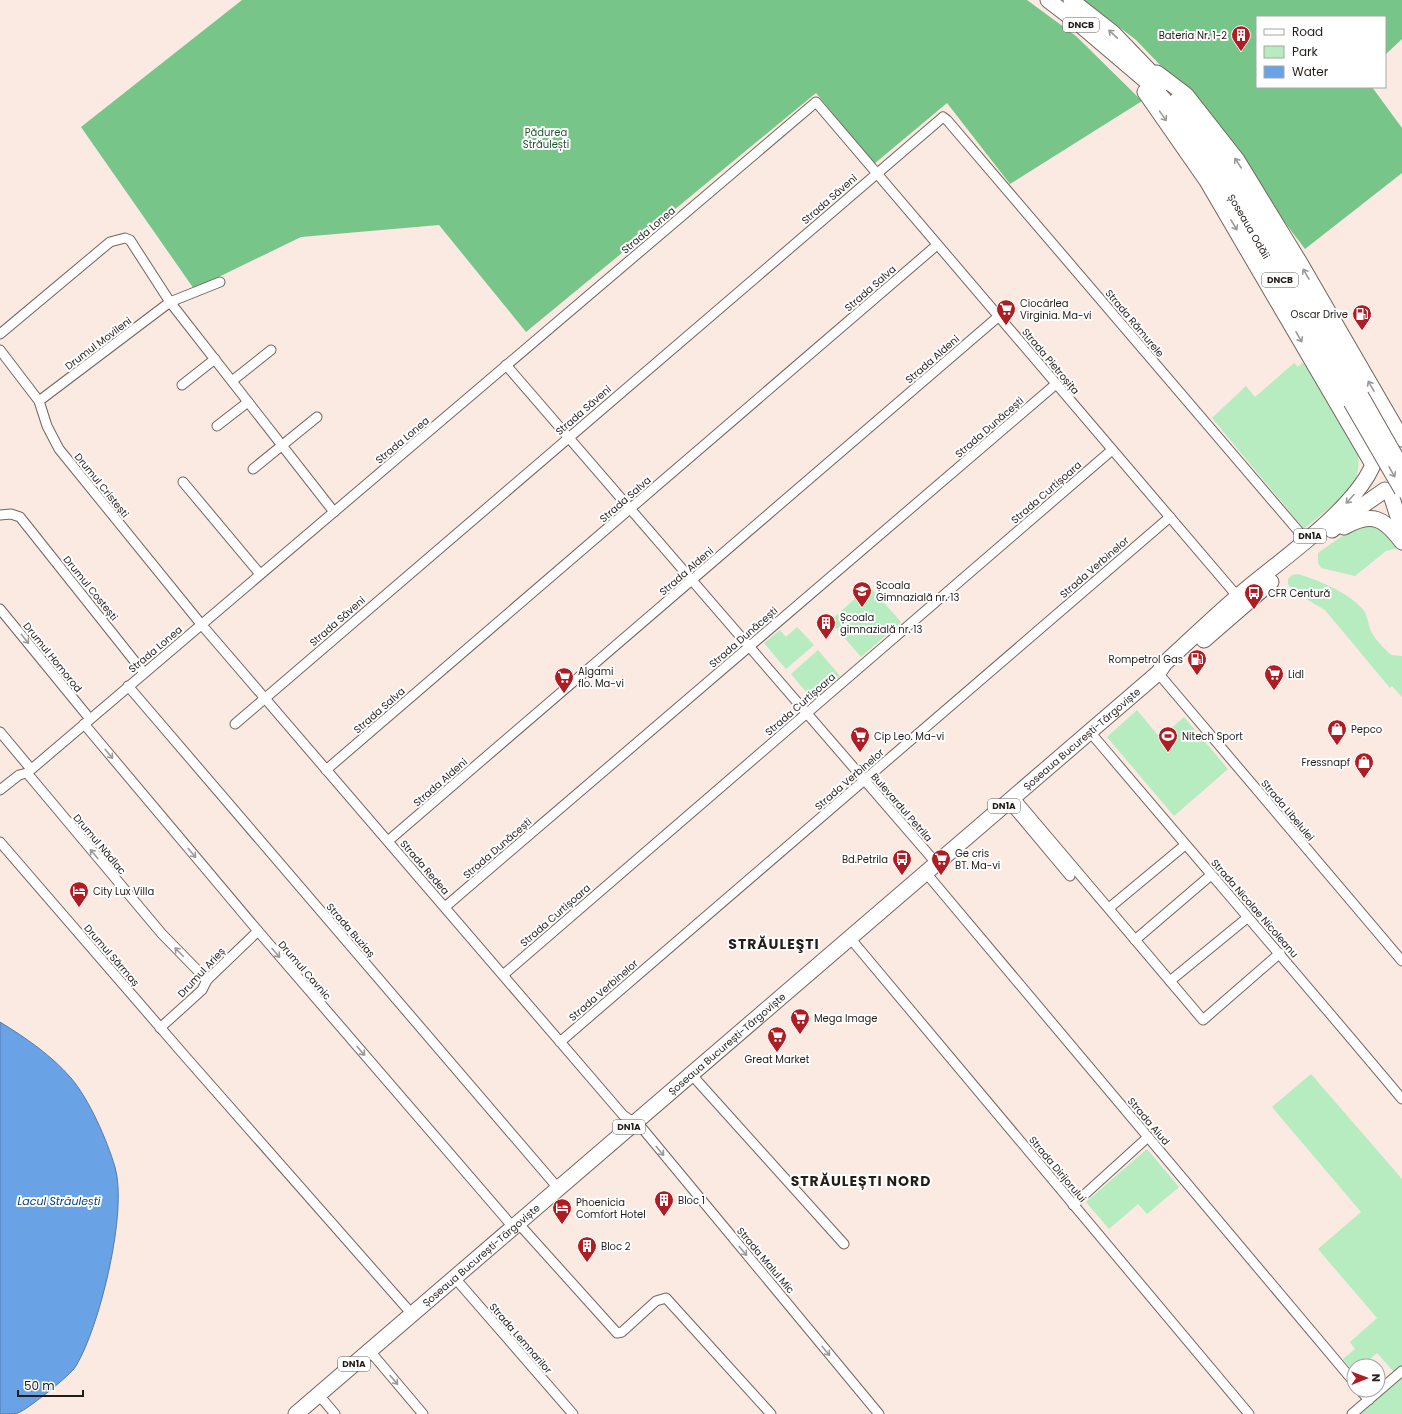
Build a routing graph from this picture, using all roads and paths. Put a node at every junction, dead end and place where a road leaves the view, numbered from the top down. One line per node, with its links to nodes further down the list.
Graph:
1 (1048, 0): 3 (main road, Șoseaua Odăii / DNCB)
2 (1071, 0): 4 (main road, Șoseaua Odăii / DNCB, one-way to 2)
3 (1112, 53): 20 (main road, Șoseaua Odăii / DNCB); 31 (main road, one-way to 31)
4 (1141, 61): 20 (main road, Șoseaua Odăii / DNCB); 24 (main road, one-way to 4)
5 (816, 102): 7 (street, Strada Pietroșița); 16 (street, Strada Lonea)
6 (947, 120): 7 (street, Strada Săveni); 41 (street, Strada Rămurele)
7 (876, 173): 8 (street, Strada Pietroșița); 26 (street, Strada Săveni)
8 (937, 245): 11 (street, Strada Pietroșița); 36 (street, Strada Salva)
9 (220, 282): 10 (street, Drumul Movileni)
10 (170, 302): 12 (street); 15 (street); 21 (street, Drumul Movileni)
11 (999, 316): 18 (street, Strada Pietroșița); 45 (street, Strada Aldeni)
12 (0, 334)
13 (0, 350): 21 (street, Drumul Cristești)
14 (271, 350): 17 (street)
15 (215, 359): 17 (street); 19 (street)
16 (506, 365): 26 (street, Bulevardul Petrila); 37 (street, Strada Lonea)
17 (232, 381): 22 (street)
18 (1056, 384): 30 (street, Strada Pietroșița); 49 (street, Strada Dunăcești)
19 (182, 385)
20 (1356, 399): 32 (main road, Șoseaua Odăii / DNCB, bridge); 35 (main road, Șoseaua Odăii / DNCB, one-way to 35, bridge)
21 (39, 401): 48 (street, Drumul Cristești)
22 (248, 402): 25 (street); 29 (street)
23 (317, 417): 29 (street)
24 (1396, 424): 27 (main road)
25 (217, 426)
26 (568, 438): 36 (street, Bulevardul Petrila); 53 (street, Strada Săveni)
27 (1402, 439)
28 (1402, 443): 31 (main road, DN1A)
29 (282, 445): 33 (street); 37 (street)
30 (1112, 450): 39 (street, Strada Pietroșița); 54 (street, Strada Curtișoara)
31 (1372, 465): 35 (main road); 41 (main road, Șoseaua București-Târgoviște / DN1A, one-way to 41)
32 (1402, 468)
33 (253, 469)
34 (183, 482): 44 (street)
35 (1395, 491): 40 (main road); 42 (main road, Șoseaua București-Târgoviște / DN1A)
36 (630, 509): 45 (street, Bulevardul Petrila); 59 (street, Strada Salva)
37 (334, 512): 44 (street, Strada Lonea)
38 (0, 515): 50 (street, Drumul Costești)
39 (1170, 517): 46 (street, Strada Pietroșița); 61 (street, Strada Verbinelor)
40 (1402, 529)
41 (1306, 540): 46 (main road, Șoseaua București-Târgoviște / DN1A)
42 (1321, 540): 43 (main road); 51 (main road, Șoseaua București-Târgoviște / DN1A)
43 (1402, 542)
44 (260, 574): 48 (street, Strada Lonea)
45 (692, 580): 49 (street, Bulevardul Petrila); 64 (street, Strada Aldeni)
46 (1238, 597): 51 (main road, Șoseaua București-Târgoviște / DN1A)
47 (0, 609): 55 (street, Drumul Homorod, one-way to 55)
48 (201, 624): 50 (street, Strada Lonea); 53 (street, Strada Redea)
49 (749, 647): 54 (street, Bulevardul Petrila); 70 (street, Strada Dunăcești)
50 (144, 673): 52 (street, Strada Lonea)
51 (1158, 673): 58 (main road, Șoseaua București-Târgoviște / DN1A); 77 (street, Strada Libelulei)
52 (128, 686): 55 (street, Strada Lonea); 87 (street, Strada Buziaș)
53 (265, 698): 56 (street, Strada Săveni); 59 (street, Strada Redea)
54 (807, 713): 61 (street, Bulevardul Petrila); 78 (street, Strada Curtișoara)
55 (87, 721): 60 (street, Strada Lonea); 73 (street, Drumul Cavnic, one-way to 73)
56 (235, 724)
57 (0, 732): 60 (street, Drumul Nădlac)
58 (1090, 732): 63 (main road, Șoseaua București-Târgoviște / DN1A); 66 (street, Strada Nicolae Nicoleanu)
59 (326, 770): 64 (street, Strada Redea)
60 (29, 771): 62 (street, Strada Lonea); 79 (street, Drumul Nădlac, one-way to 60)
61 (864, 780): 67 (street, Bulevardul Petrila); 82 (street, Strada Verbinelor)
62 (0, 790)
63 (1011, 799): 67 (main road, Șoseaua București-Târgoviște / DN1A); 69 (street); 71 (street)
64 (388, 841): 70 (street, Strada Redea)
65 (0, 842): 81 (street, Drumul Sărmaș)
66 (1185, 845): 68 (street, Strada Nicolae Nicoleanu); 71 (street)
67 (932, 868): 74 (main road, Șoseaua București-Târgoviște / DN1A); 86 (street, Strada Aiud)
68 (1211, 875): 72 (street, Strada Nicolae Nicoleanu); 75 (street)
69 (1070, 876)
70 (445, 907): 78 (street, Strada Redea)
71 (1109, 908): 75 (street)
72 (1247, 918): 76 (street, Strada Nicolae Nicoleanu); 80 (street)
73 (258, 931): 79 (street, Drumul Arieș); 89 (street, Drumul Cavnic, one-way to 89)
74 (850, 938): 83 (main road, Șoseaua București-Târgoviște / DN1A); 88 (street, Strada Dirijorului)
75 (1135, 940): 80 (street)
76 (1280, 953): 80 (street); 84 (street, Strada Nicolae Nicoleanu)
77 (1402, 961)
78 (503, 975): 82 (street, Strada Redea)
79 (207, 980): 81 (street, Drumul Arieș)
80 (1170, 982)
81 (160, 1028): 92 (street, Drumul Sărmaș)
82 (560, 1042): 85 (street, Strada Redea)
83 (691, 1074): 85 (main road, Șoseaua București-Târgoviște / DN1A); 90 (street)
84 (1402, 1099)
85 (633, 1123): 87 (main road, Șoseaua București-Târgoviște / DN1A); 103 (street, Strada Malul Mic, one-way to 103)
86 (1148, 1138): 88 (street); 95 (street, Strada Aiud)
87 (558, 1188): 89 (main road, Șoseaua București-Târgoviște / DN1A)
88 (1073, 1205): 104 (street, Strada Dirijorului)
89 (516, 1225): 91 (main road, Șoseaua București-Târgoviște / DN1A); 102 (street, Drumul Cavnic)
90 (844, 1244)
91 (454, 1277): 92 (main road, Șoseaua București-Târgoviște / DN1A); 101 (street, Strada Lemnarilor)
92 (411, 1313): 93 (main road, Șoseaua București-Târgoviște / DN1A)
93 (369, 1350): 96 (main road, Șoseaua București-Târgoviște / DN1A); 100 (street, one-way to 100)
94 (1402, 1371): 97 (street)
95 (1346, 1373)
96 (318, 1394): 98 (main road, Șoseaua București-Târgoviște / DN1A); 99 (street)
97 (1369, 1400): 105 (street)
98 (296, 1414)
99 (335, 1414)
100 (423, 1414)
101 (573, 1414)
102 (771, 1414)
103 (879, 1414)
104 (1249, 1414)
105 (1352, 1414)

